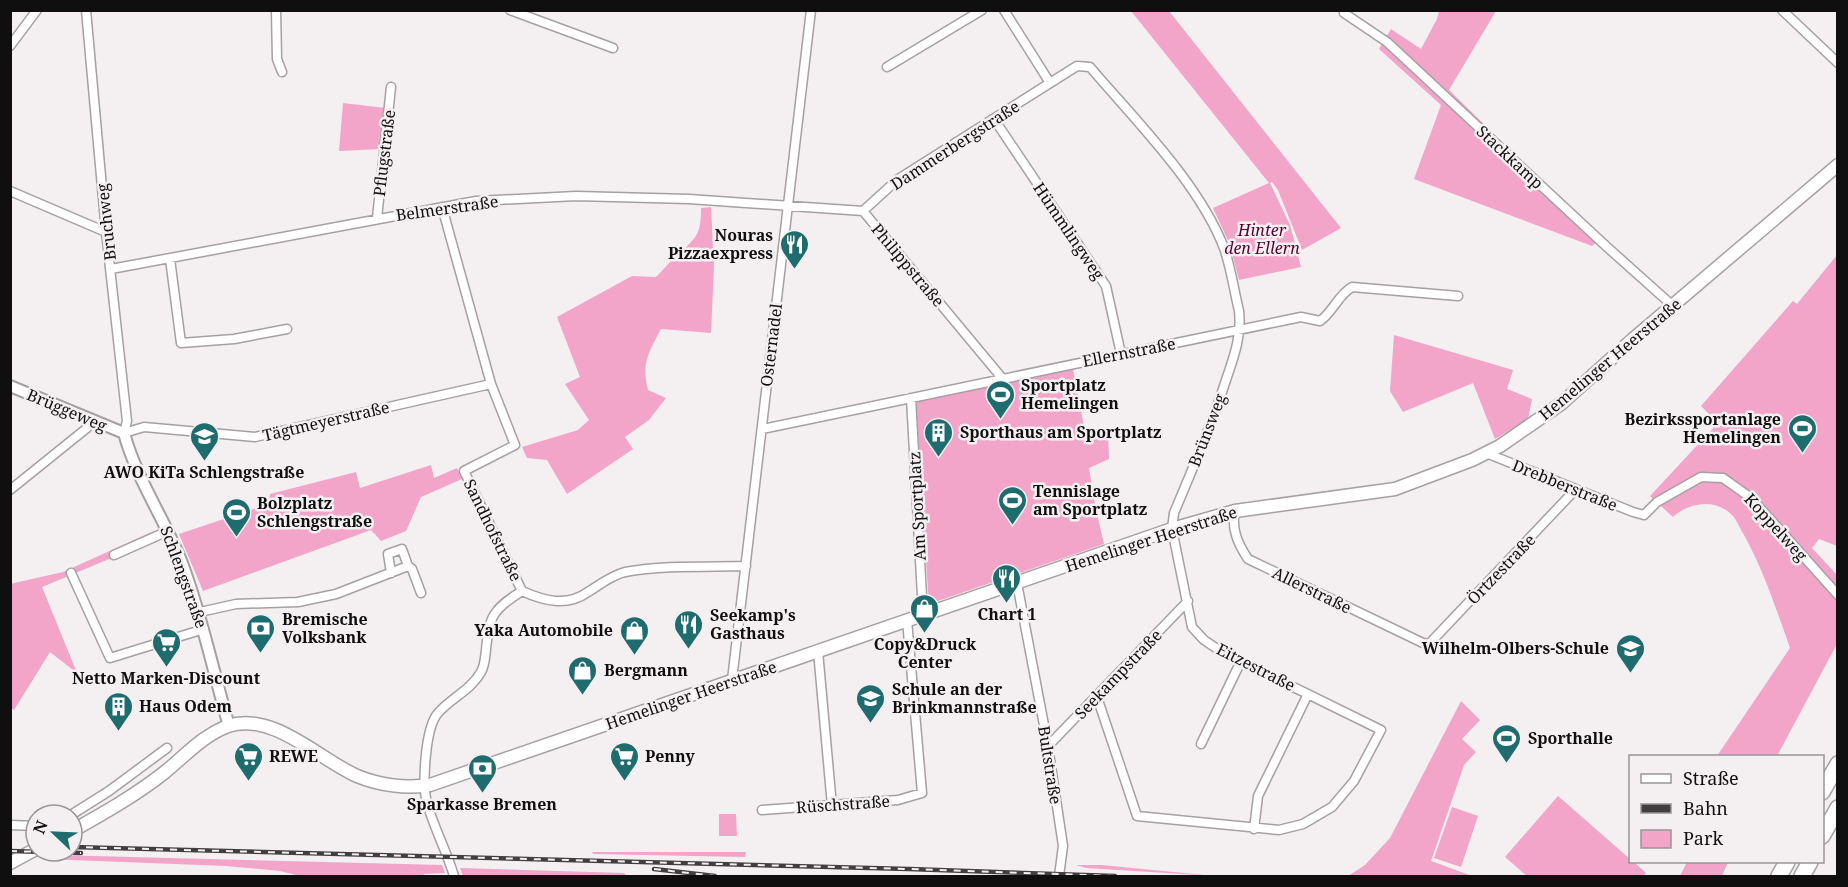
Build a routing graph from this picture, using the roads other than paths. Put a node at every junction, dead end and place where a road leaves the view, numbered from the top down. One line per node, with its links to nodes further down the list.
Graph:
1 (38, 10): 10 (street)
2 (86, 10): 24 (street, Bruchweg)
3 (276, 10): 14 (street)
4 (510, 10): 11 (street)
5 (811, 10): 20 (street, Osternadel)
6 (982, 10): 13 (street)
7 (1004, 10): 15 (street)
8 (1782, 10): 12 (street)
9 (1344, 13): 28 (street, Stackkamp)
10 (10, 46)
11 (613, 48)
12 (1838, 63)
13 (887, 67)
14 (282, 72)
15 (1050, 83): 17 (street, Dammerbergstraße); 31 (street)
16 (392, 87): 23 (street, Pflugstraße)
17 (994, 119): 22 (street, Dammerbergstraße); 33 (street, Hümmlingweg)
18 (1838, 165): 28 (main road, Hemelinger Heerstraße)
19 (10, 191): 24 (street)
20 (788, 205): 21 (street, Belmerstraße); 22 (street, Philippstraße); 39 (street, Osternadel)
21 (442, 207): 23 (street, Belmerstraße); 35 (street, Sandhofstraße)
22 (863, 211): 34 (street, Philippstraße)
23 (376, 218): 25 (street, Belmerstraße)
24 (106, 232): 26 (street, Bruchweg)
25 (170, 259): 26 (street, Belmerstraße); 30 (street)
26 (111, 269): 40 (street, Bruchweg)
27 (1458, 296): 29 (street)
28 (1673, 306): 41 (main road, Hemelinger Heerstraße)
29 (1320, 321): 31 (street, Ellernstraße); 32 (street)
30 (287, 329)
31 (1239, 330): 33 (street, Ellernstraße); 46 (street, Brünsweg)
32 (1324, 330)
33 (1121, 354): 34 (street, Ellernstraße)
34 (1002, 378): 37 (street, Ellernstraße)
35 (491, 384): 40 (street, Tägtmeyerstraße); 54 (street, Sandhofstraße)
36 (10, 386): 38 (street, Brüggeweg)
37 (911, 398): 39 (street, Ellernstraße); 59 (street, Am Sportplatz)
38 (91, 421): 40 (street, Brüggeweg); 43 (street)
39 (762, 429): 50 (street, Osternadel)
40 (124, 433): 47 (street, Schlengstraße)
41 (1486, 453): 42 (street, Drebberstraße); 44 (main road, Hemelinger Heerstraße)
42 (1576, 489): 45 (street, Drebberstraße); 62 (street, Örtzestraße)
43 (10, 490)
44 (1234, 511): 46 (main road, Hemelinger Heerstraße); 62 (street, Allerstraße)
45 (1644, 515): 56 (street, Koppelweg)
46 (1172, 529): 53 (main road, Hemelinger Heerstraße); 57 (street, Eitzestraße)
47 (168, 531): 48 (street); 58 (street, Schlengstraße)
48 (114, 555)
49 (408, 566): 52 (street); 52 (street); 55 (street)
50 (746, 566): 54 (street); 65 (street, Osternadel)
51 (70, 573): 61 (street)
52 (391, 573): 58 (street)
53 (1017, 584): 59 (main road, Hemelinger Heerstraße); 70 (street, Bultstraße)
54 (522, 591): 73 (street, Sandhofstraße)
55 (421, 593)
56 (1838, 596)
57 (1188, 601): 64 (street, Eitzestraße); 67 (street, Seekampstraße)
58 (200, 612): 61 (street, Schlengstraße)
59 (923, 614): 60 (main road, Hemelinger Heerstraße)
60 (907, 620): 63 (main road, Hemelinger Heerstraße); 75 (street, Rüschstraße)
61 (204, 629): 68 (street, Schlengstraße)
62 (1423, 643)
63 (818, 651): 65 (main road, Hemelinger Heerstraße); 75 (street)
64 (1241, 661): 66 (street, Eitzestraße); 69 (street)
65 (732, 680): 73 (main road, Hemelinger Heerstraße)
66 (1308, 694): 80 (street); 80 (street, Eitzestraße)
67 (1097, 697): 70 (street, Seekampstraße); 80 (street)
68 (229, 726): 73 (main road); 79 (main road)
69 (1201, 744)
70 (1048, 746): 85 (street, Bultstraße)
71 (167, 748): 76 (street)
72 (1838, 764): 74 (highway)
73 (426, 786): 84 (street, Sandhofstraße)
74 (1824, 788)
75 (832, 806): 78 (street, Rüschstraße)
76 (84, 807)
77 (1838, 808): 81 (highway)
78 (762, 810)
79 (84, 824)
80 (1254, 829)
81 (1824, 832)
82 (24, 855): 83 (main road)
83 (10, 863)
84 (454, 876)
85 (1059, 876)

